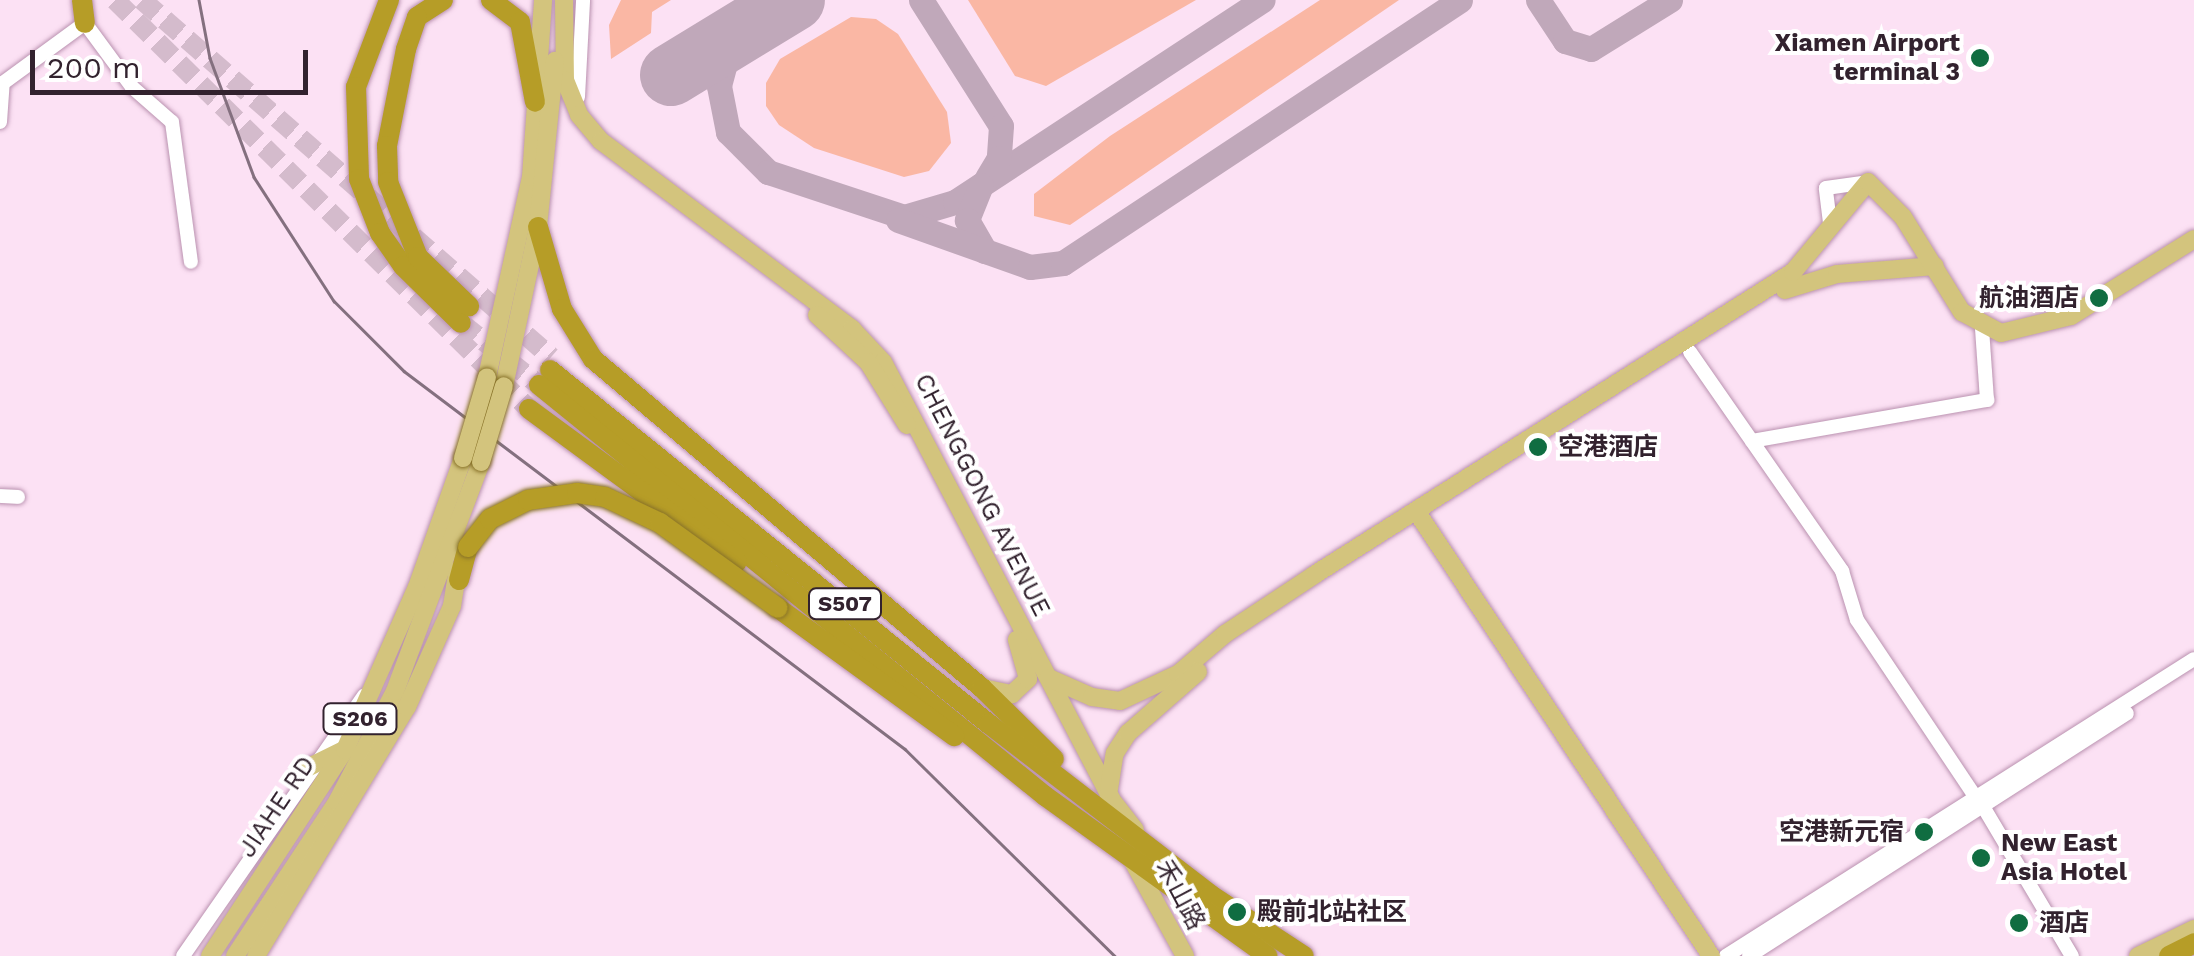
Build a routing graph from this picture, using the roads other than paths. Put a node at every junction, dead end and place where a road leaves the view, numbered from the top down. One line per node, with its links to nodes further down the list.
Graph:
1 (82, 0): 8 (highway)
2 (389, 0): 3 (highway)
3 (443, 0)
4 (491, 0): 9 (highway)
5 (543, 0): 9 (main road)
6 (583, 0): 16 (street)
7 (562, 3): 12 (main road); 16 (main road, CHENGGONG AVENUE)
8 (85, 23): 10 (street); 14 (street)
9 (535, 102): 19 (main road)
10 (0, 122)
11 (631, 179): 32 (main road, CHENGGONG AVENUE)
12 (538, 228): 19 (main road); 32 (highway, CHENGGONG AVENUE)
13 (2194, 240): 17 (main road)
14 (191, 262)
15 (1934, 266): 17 (main road); 18 (main road); 25 (main road)
16 (792, 283): 31 (main road, CHENGGONG AVENUE)
17 (1982, 328): 21 (street)
18 (1690, 352): 21 (street); 25 (main road)
19 (498, 373): 22 (main road, bridge)
20 (529, 409): 36 (highway, S507)
21 (1752, 441): 39 (street)
22 (472, 460): 26 (main road, JIAHE RD / S206); 30 (main road, JIAHE RD / S206)
23 (0, 496): 24 (street)
24 (18, 497)
25 (1420, 516): 31 (main road); 40 (main road); 51 (main road)
26 (461, 544): 27 (highway); 34 (main road, JIAHE RD / S206); 38 (highway, bridge)
27 (459, 580): 33 (main road)
28 (2194, 659): 39 (street)
29 (2194, 669): 39 (street)
30 (380, 676): 35 (main road, JIAHE RD / S206); 37 (street)
31 (1049, 678): 40 (main road, CHENGGONG AVENUE)
32 (982, 688): 40 (highway, CHENGGONG AVENUE)
33 (404, 714): 34 (main road); 47 (main road)
34 (378, 725): 46 (main road, JIAHE RD / S206)
35 (345, 750): 37 (main road); 45 (main road, JIAHE RD / S206)
36 (994, 752): 38 (highway, CHENGGONG AVENUE / S507); 40 (highway, CHENGGONG AVENUE / S507)
37 (309, 767): 44 (street)
38 (1045, 796): 41 (highway, CHENGGONG AVENUE / S507)
39 (1981, 803): 52 (street); 53 (street); 54 (street)
40 (1108, 805): 50 (highway, CHENGGONG AVENUE / S507)
41 (1131, 857): 48 (main road, 禾山路); 49 (highway, CHENGGONG AVENUE / S507)
42 (2194, 929): 55 (main road)
43 (2194, 943): 56 (highway)
44 (183, 956)
45 (210, 956)
46 (235, 956)
47 (256, 956)
48 (1184, 956)
49 (1268, 956)
50 (1304, 956)
51 (1710, 956)
52 (1726, 956)
53 (1749, 956)
54 (2072, 956)
55 (2138, 956)
56 (2169, 956)

